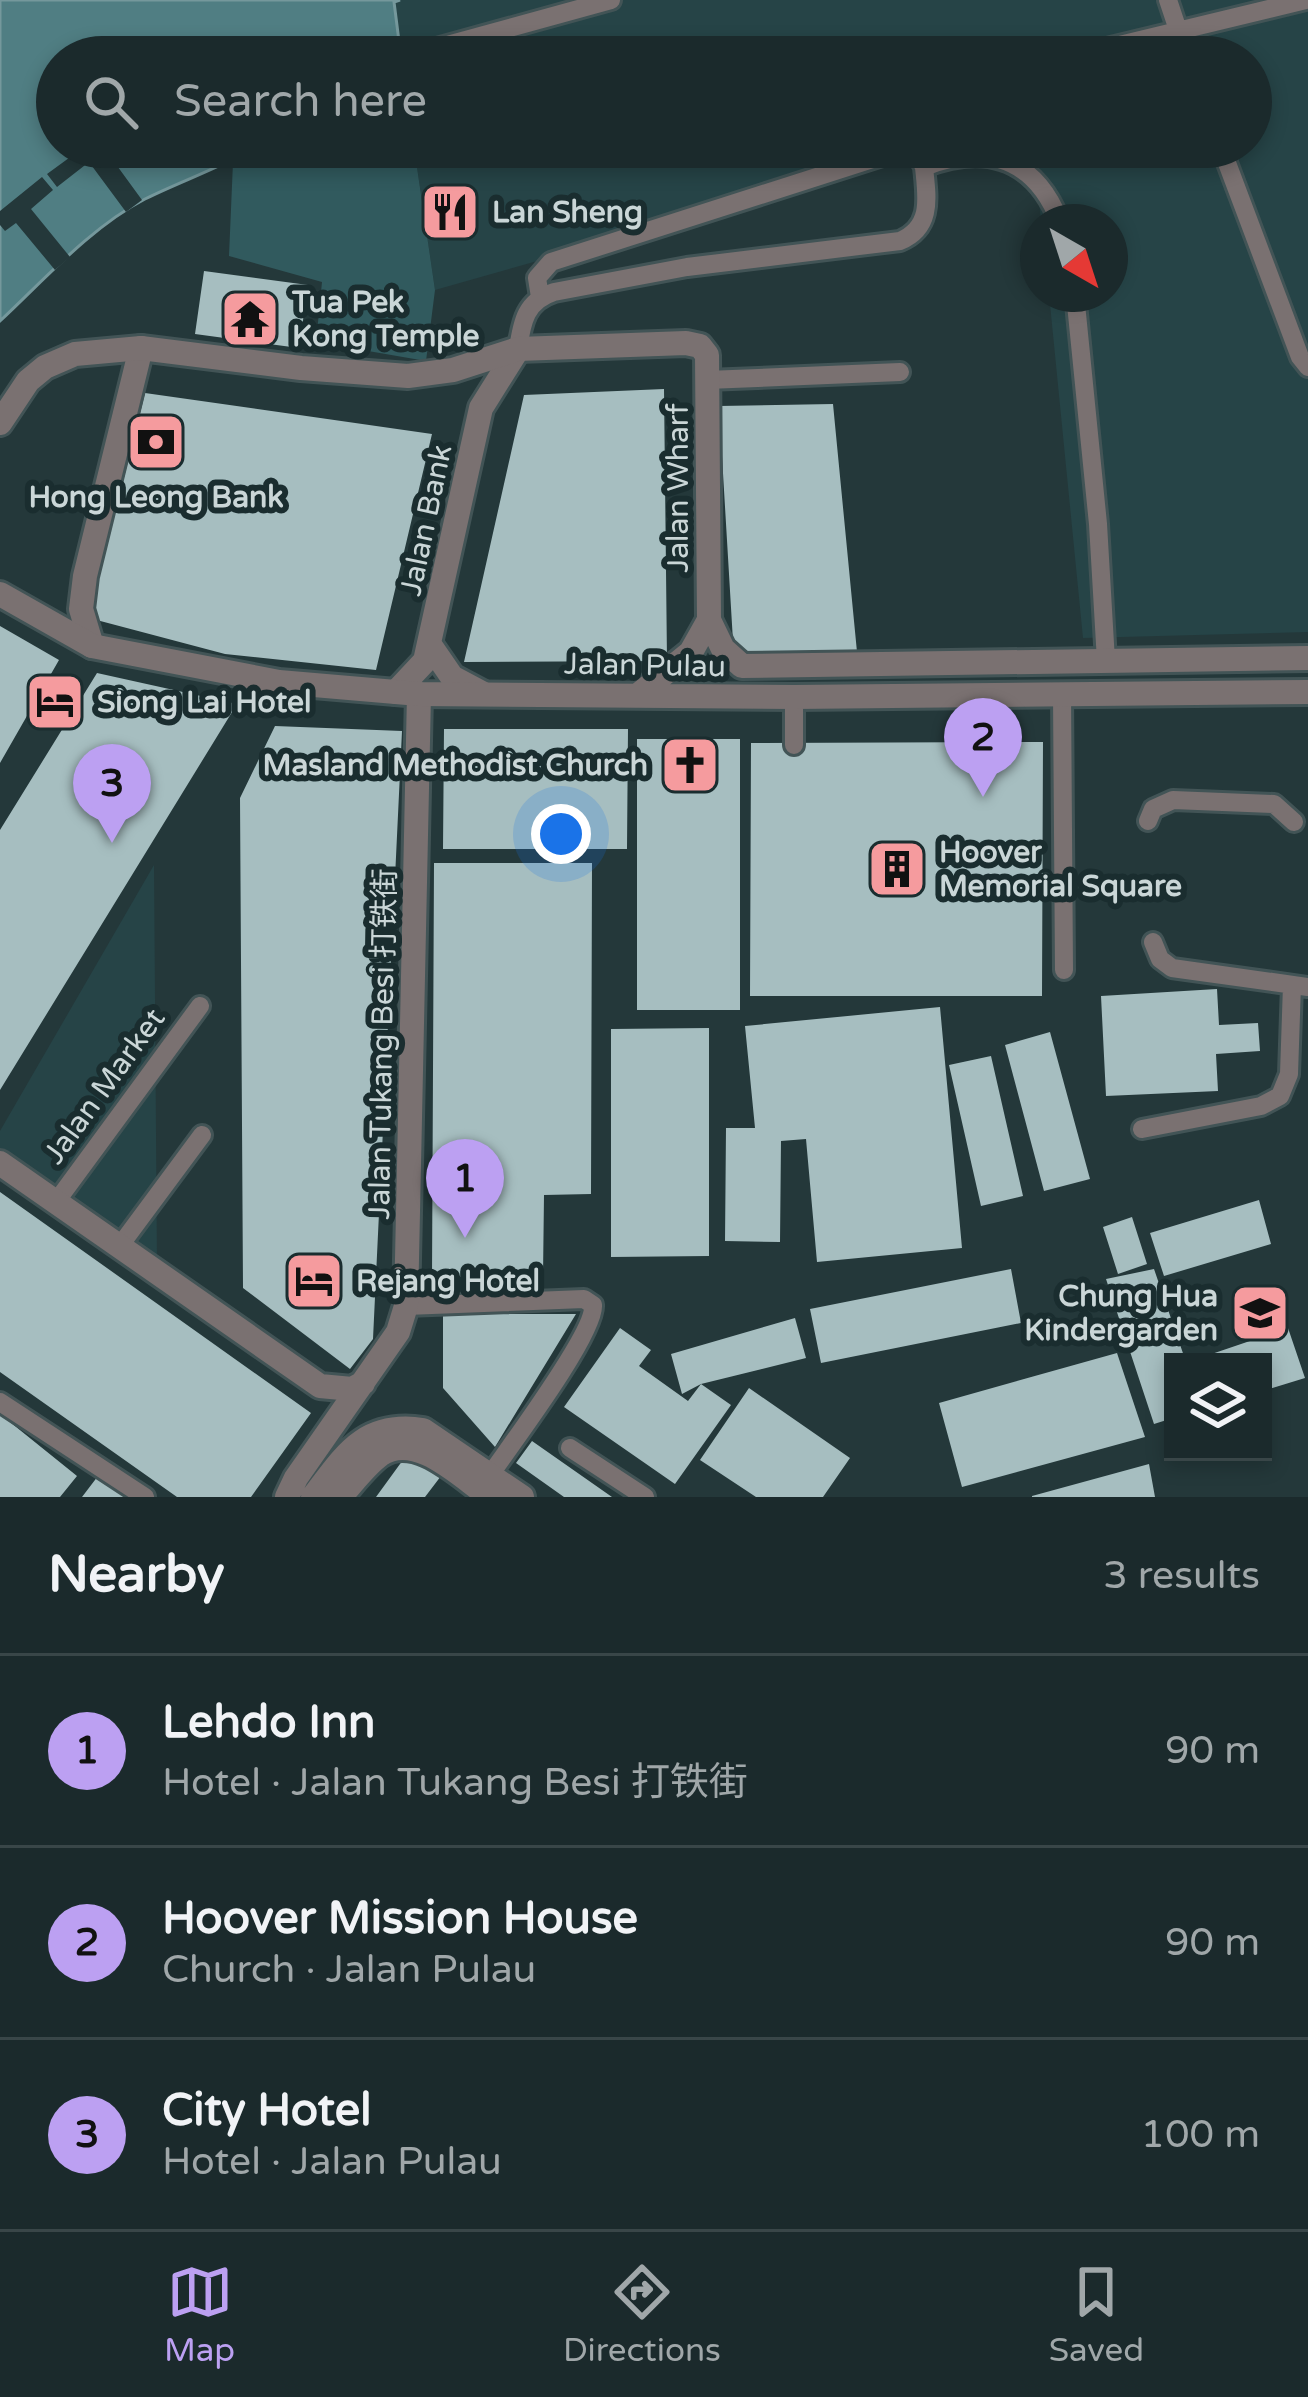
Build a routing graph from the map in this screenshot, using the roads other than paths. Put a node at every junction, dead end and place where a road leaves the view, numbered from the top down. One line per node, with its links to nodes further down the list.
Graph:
1 (611, 0): 5 (lane)
2 (1168, 0): 4 (lane)
3 (1306, 0): 4 (lane)
4 (1178, 33): 6 (lane); 7 (lane)
5 (480, 36)
6 (1164, 36)
7 (1179, 36)
8 (844, 168): 13 (lane)
9 (925, 168): 13 (lane)
10 (1019, 168): 12 (lane)
11 (1229, 168): 17 (lane)
12 (1052, 204)
13 (540, 297): 16 (lane)
14 (1077, 312): 28 (lane)
15 (141, 348): 19 (street); 22 (street); 26 (street)
16 (518, 349): 18 (street); 19 (street); 21 (street, Jalan Bank)
17 (1308, 367)
18 (707, 368): 20 (lane); 24 (street, Jalan Wharf)
19 (453, 370): 21 (street)
20 (900, 372)
21 (481, 408): 25 (street, Jalan Bank)
22 (0, 423)
23 (0, 594): 26 (street, Jalan Pulau)
24 (709, 620): 28 (street); 33 (street)
25 (430, 645): 31 (street, Jalan Bank); 32 (street)
26 (92, 646): 31 (street, Jalan Pulau)
27 (1308, 658): 28 (street)
28 (1106, 661)
29 (1062, 692): 30 (street, Jalan Pulau); 34 (street, Jalan Pulau); 39 (lane)
30 (1308, 692)
31 (408, 693): 32 (street, Jalan Pulau); 47 (street, Jalan Tukang Besi 打铁街)
32 (484, 694): 33 (street, Jalan Pulau)
33 (638, 695): 34 (street, Jalan Pulau)
34 (794, 697): 35 (lane)
35 (794, 745)
36 (1148, 821): 37 (lane)
37 (1294, 822)
38 (1153, 942): 40 (lane)
39 (1064, 970)
40 (1300, 986): 42 (lane)
41 (200, 1006): 45 (lane, Jalan Market)
42 (1142, 1129)
43 (202, 1135): 46 (lane)
44 (0, 1163): 45 (street)
45 (56, 1202): 46 (street)
46 (119, 1247): 49 (street)
47 (406, 1306): 48 (street, Jalan Tukang Besi 打铁街); 53 (lane)
48 (363, 1383): 49 (street); 51 (street, Jalan Tukang Besi 打铁街)
49 (320, 1386): 51 (street)
50 (0, 1402): 54 (lane)
51 (336, 1420): 55 (street, Jalan Tukang Besi 打铁街)
52 (570, 1448): 59 (lane)
53 (490, 1486): 56 (street); 57 (street); 58 (street)
54 (145, 1497)
55 (287, 1497)
56 (313, 1497)
57 (340, 1497)
58 (522, 1497)
59 (646, 1497)

